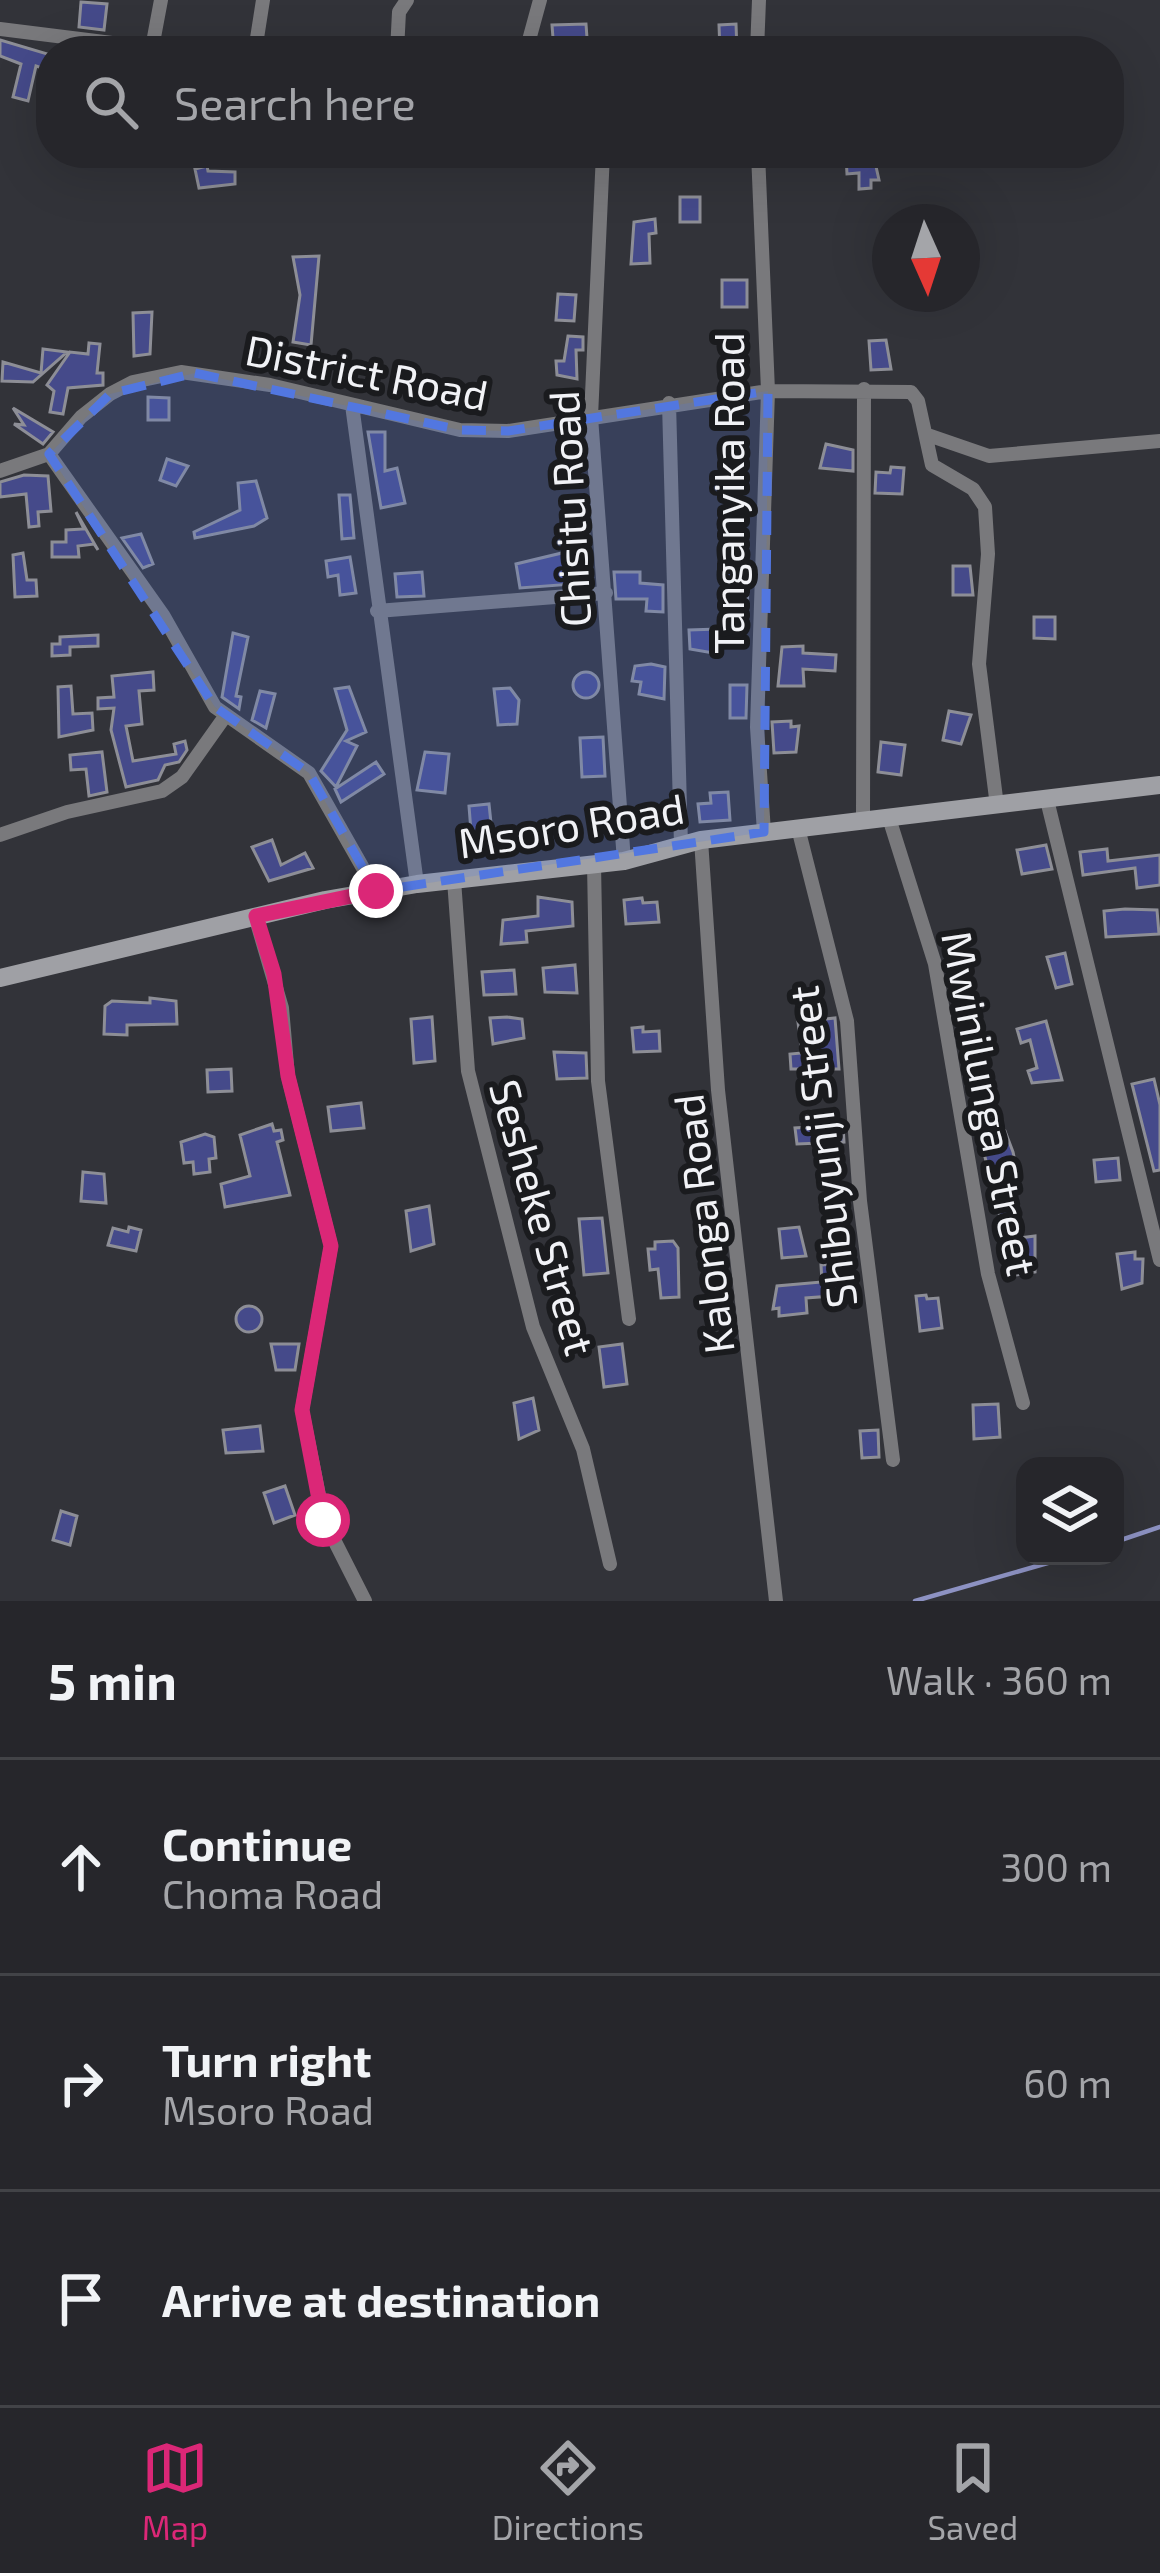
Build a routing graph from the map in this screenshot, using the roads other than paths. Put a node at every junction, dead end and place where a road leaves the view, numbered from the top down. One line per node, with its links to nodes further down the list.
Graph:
1 (161, 0): 8 (street)
2 (263, 0): 9 (street)
3 (407, 0): 10 (street)
4 (540, 0): 11 (street)
5 (759, 0): 12 (street)
6 (0, 29): 7 (street)
7 (56, 36)
8 (154, 36)
9 (257, 36)
10 (398, 36)
11 (530, 36)
12 (758, 36)
13 (602, 168): 19 (street, Chisitu Road)
14 (759, 168): 16 (street, Tanganyika Road)
15 (864, 389): 16 (street, District Road); 20 (street, District Road); 31 (street)
16 (768, 391): 17 (street, District Road); 33 (street, Tanganyika Road)
17 (669, 403): 19 (street, District Road); 35 (street, Kalonga Road)
18 (352, 406): 19 (street, District Road); 22 (street, District Road); 25 (street)
19 (591, 417): 24 (street, Chisitu Road)
20 (928, 435): 21 (street); 29 (street)
21 (1160, 441)
22 (50, 454): 23 (street, District Road); 26 (street)
23 (0, 472)
24 (606, 592): 25 (street); 36 (street, Chisitu Road)
25 (377, 610): 39 (street)
26 (226, 715): 34 (street); 40 (street)
27 (1160, 785): 28 (street, Msoro Road)
28 (1047, 800): 29 (street, Msoro Road); 43 (street)
29 (997, 806): 30 (street, Msoro Road)
30 (889, 818): 31 (street, Msoro Road); 45 (street, Mwinilunga Street)
31 (863, 820): 32 (street, Msoro Road)
32 (798, 828): 33 (street, Msoro Road); 46 (street, Shibuyunji Street)
33 (764, 832): 35 (street, Msoro Road)
34 (0, 836)
35 (691, 842): 36 (street, Msoro Road); 49 (street, Kalonga Road)
36 (624, 861): 37 (street, Msoro Road)
37 (594, 864): 38 (street, Msoro Road); 44 (street)
38 (454, 880): 39 (street, Msoro Road); 47 (street, Sesheke Street)
39 (417, 884): 40 (street, Msoro Road)
40 (376, 891): 41 (street, Msoro Road)
41 (256, 916): 42 (street, Msoro Road); 48 (street)
42 (0, 978)
43 (1160, 1260)
44 (628, 1319)
45 (1023, 1402)
46 (892, 1460)
47 (610, 1564)
48 (365, 1601)
49 (776, 1601)

